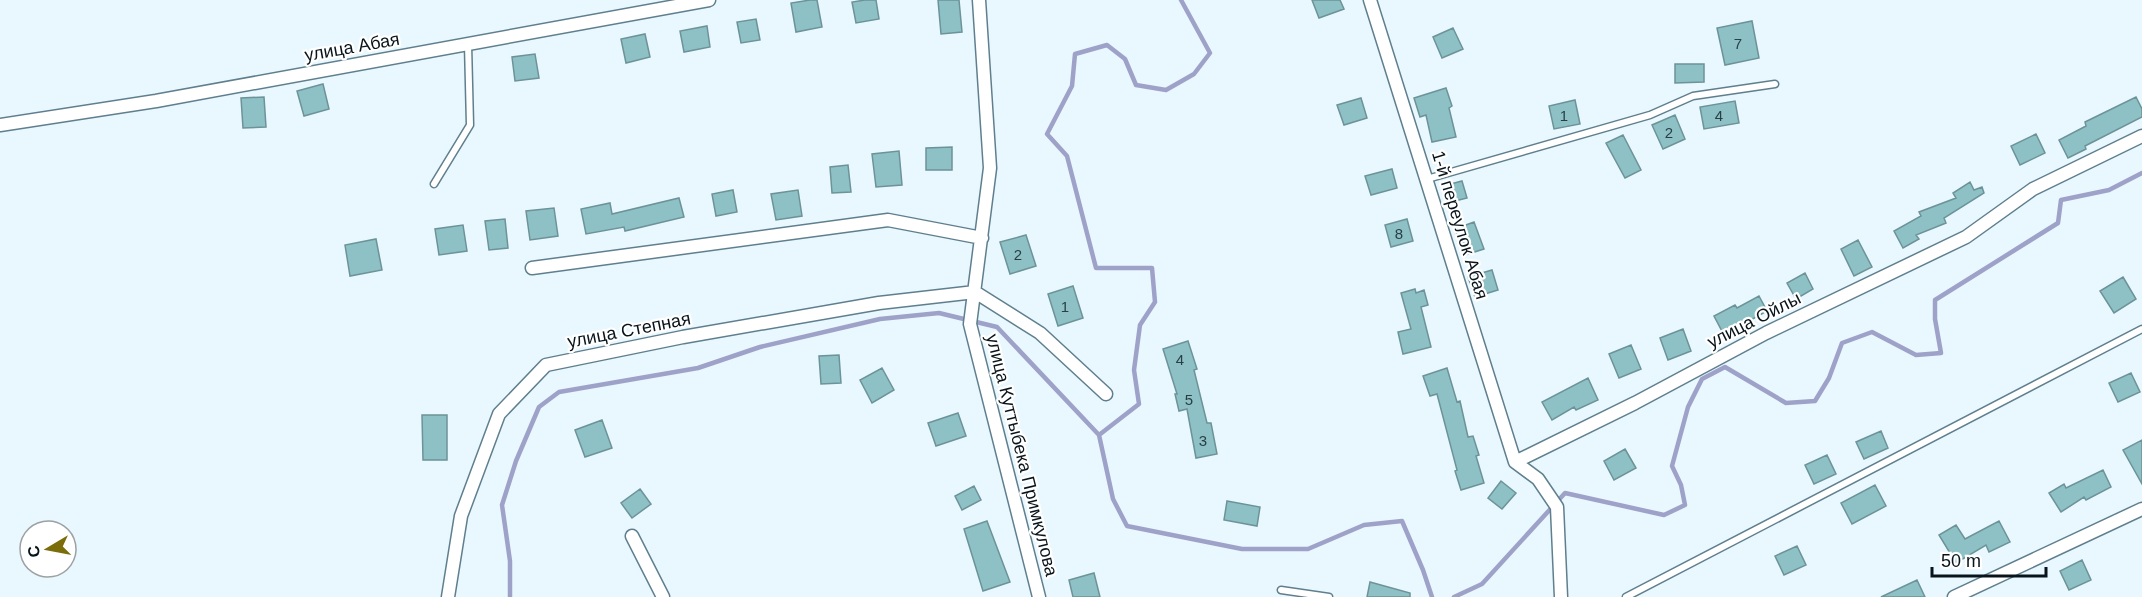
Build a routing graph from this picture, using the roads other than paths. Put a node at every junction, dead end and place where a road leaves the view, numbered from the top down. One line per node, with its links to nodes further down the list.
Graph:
1 (709, 0): 4 (street, улица Абая)
2 (979, 0): 10 (street, улица Куттыбека Примкулова)
3 (1370, 0): 8 (street, 1-й переулок Абая)
4 (468, 44): 6 (street, улица Абая); 9 (lane)
5 (1775, 84): 8 (lane)
6 (0, 125)
7 (2142, 136): 15 (street, улица Ойлы)
8 (1426, 179): 15 (street, 1-й переулок Абая)
9 (434, 184)
10 (982, 238): 11 (street); 12 (street, улица Куттыбека Примкулова)
11 (532, 268)
12 (975, 292): 14 (street); 19 (street, улица Степная); 21 (street, улица Куттыбека Примкулова)
13 (2142, 329): 24 (lane)
14 (1106, 394)
15 (1515, 462): 23 (street)
16 (2142, 509): 25 (street)
17 (632, 536): 20 (street)
18 (1281, 590): 22 (lane)
19 (448, 597)
20 (663, 597)
21 (1040, 597)
22 (1329, 597)
23 (1561, 597)
24 (1626, 597)
25 (1954, 597)

